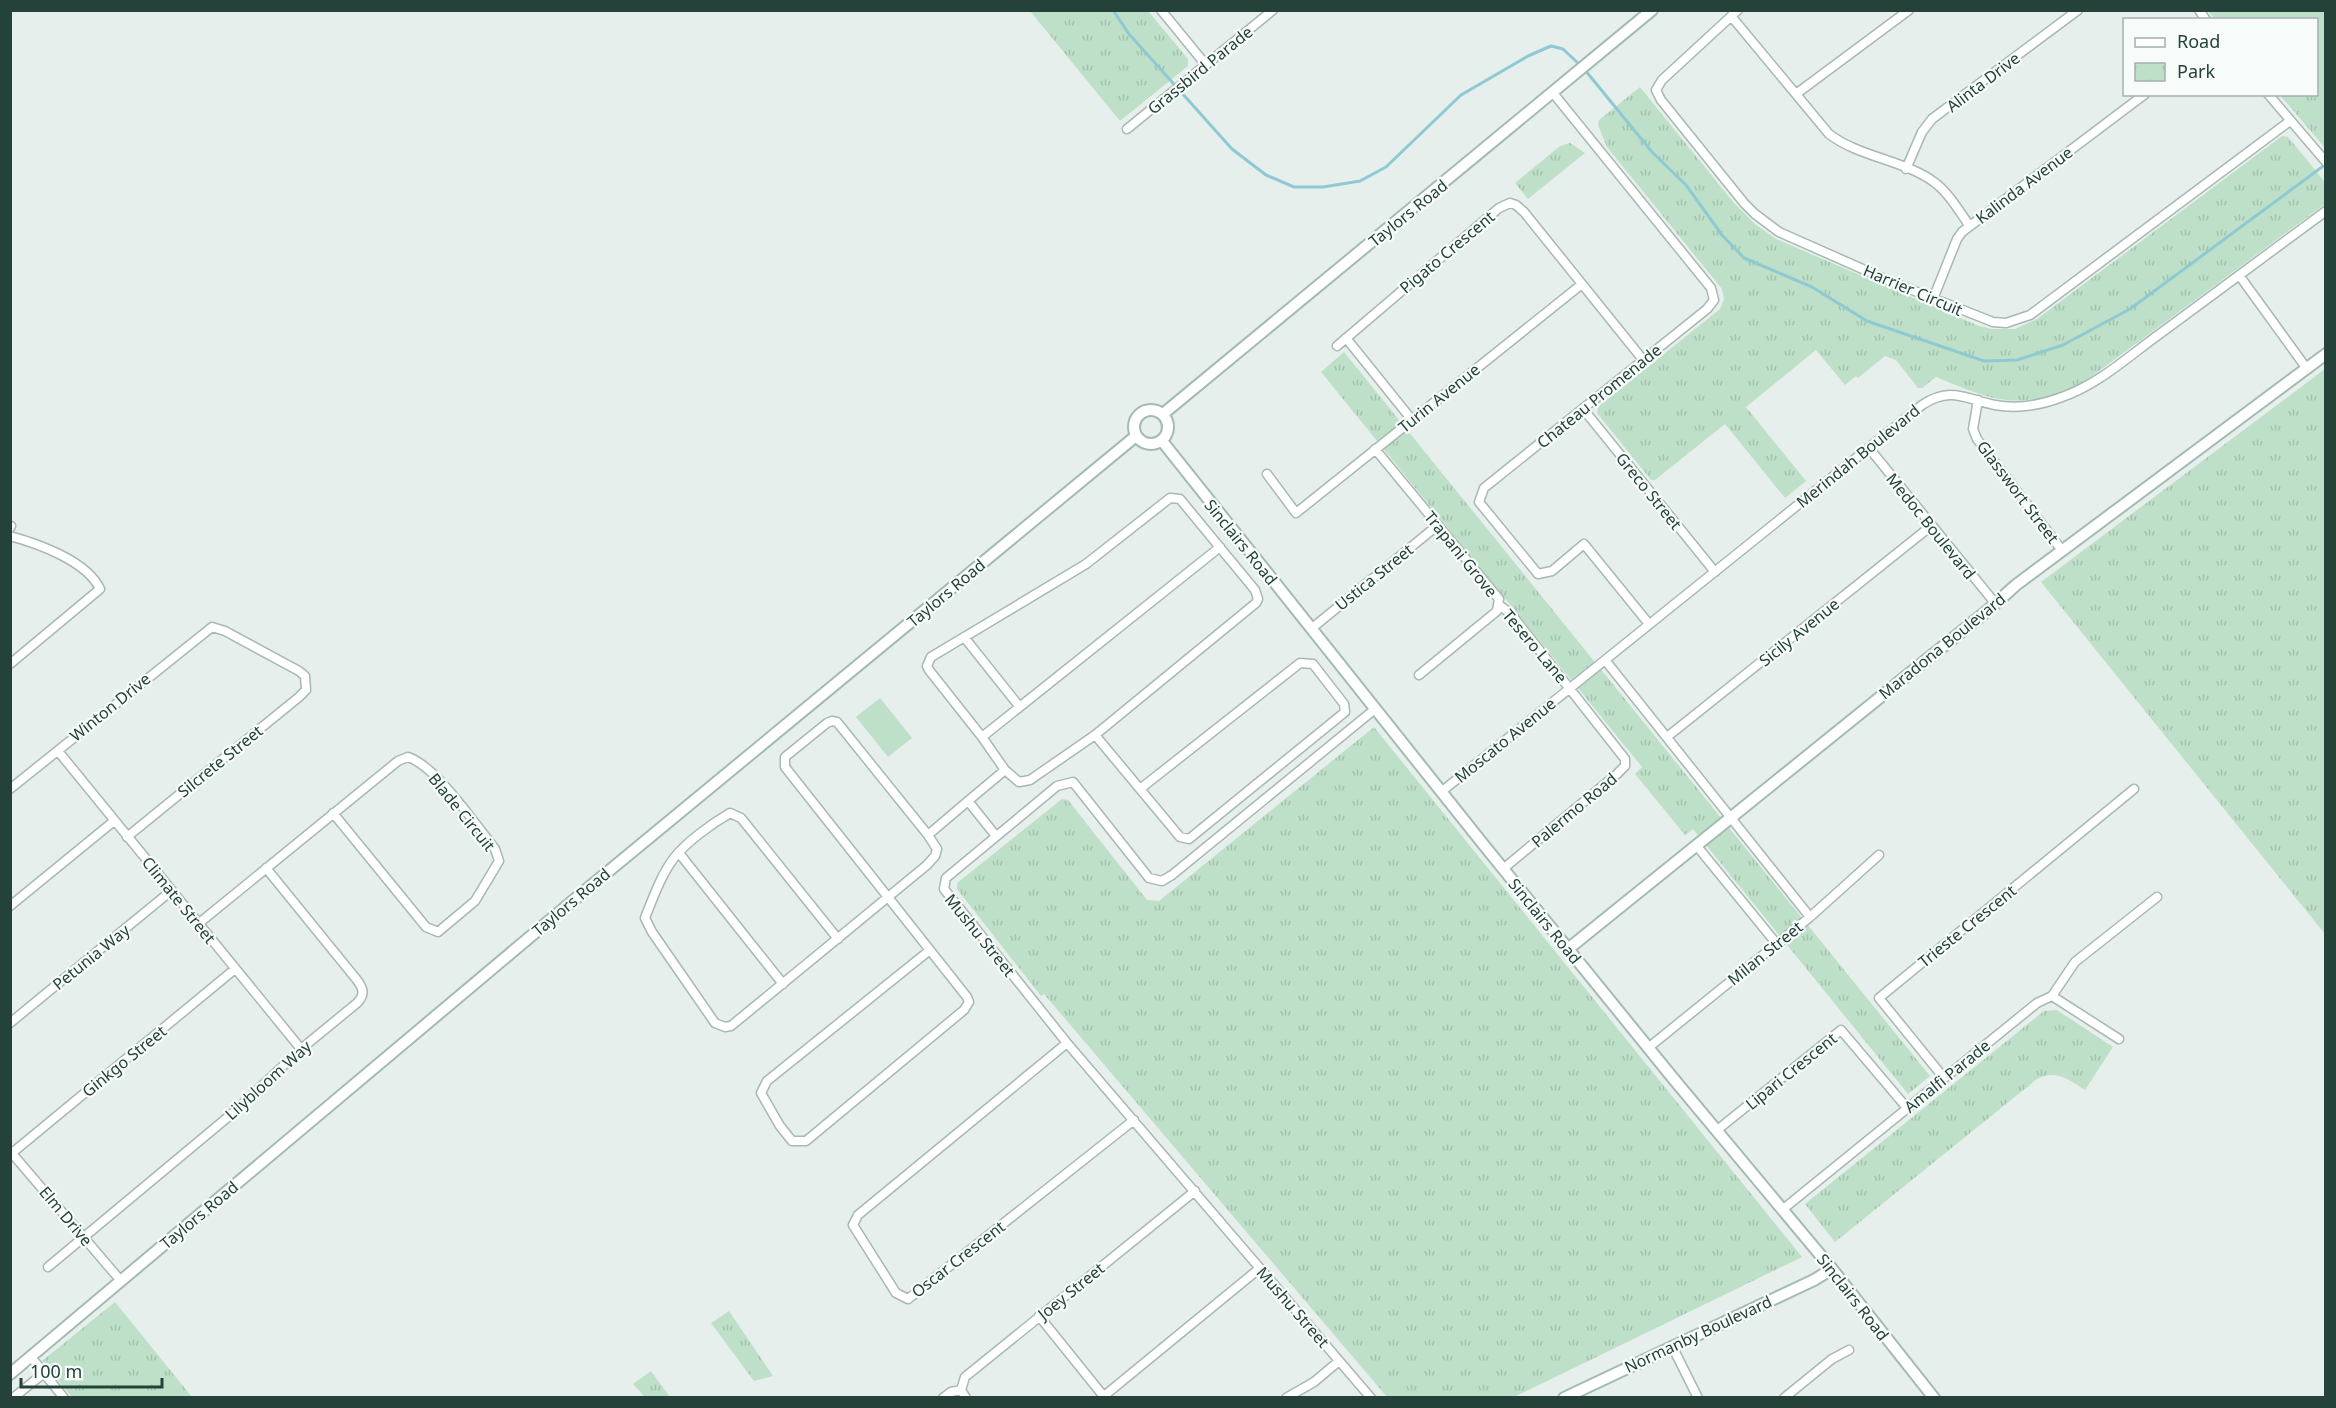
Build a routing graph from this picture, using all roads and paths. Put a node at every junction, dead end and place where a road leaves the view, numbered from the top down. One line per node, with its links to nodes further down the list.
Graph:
1 (1161, 10): 7 (street)
2 (1273, 10): 7 (street, Grassbird Parade)
3 (1652, 10): 8 (street, Taylors Road)
4 (1909, 10): 9 (street)
5 (2078, 10): 15 (street, Alinta Drive)
6 (1735, 13): 9 (street); 20 (street, Harrier Circuit)
7 (1206, 65): 13 (street, Grassbird Parade)
8 (1553, 93): 24 (street, Chateau Promenade); 28 (street, Taylors Road)
9 (1796, 94): 15 (street)
10 (2142, 96): 17 (street, Kalinda Avenue)
11 (2270, 96): 12 (street)
12 (2290, 121): 14 (street); 20 (street, Harrier Circuit)
13 (1126, 129)
14 (2325, 162)
15 (1906, 169): 17 (street)
16 (2325, 211): 18 (street, Merindah Boulevard)
17 (1969, 225): 20 (street, Kalinda Avenue)
18 (2239, 275): 25 (street); 26 (street, Merindah Boulevard)
19 (1582, 284): 21 (street, Pigato Crescent); 24 (street, Pigato Crescent); 29 (street, Turin Avenue)
20 (1933, 299)
21 (1346, 338): 22 (street, Pigato Crescent); 29 (street)
22 (1337, 346)
23 (2325, 354): 25 (street, Maradona Boulevard)
24 (1644, 361): 27 (street, Chateau Promenade)
25 (2307, 369): 39 (street, Maradona Boulevard)
26 (1978, 400): 32 (street, Merindah Boulevard); 39 (street, Glasswort Street)
27 (1584, 410): 40 (street, Greco Street); 43 (street, Chateau Promenade)
28 (1163, 414): 30 (street); 31 (street)
29 (1412, 420): 33 (street, Turin Avenue)
30 (1136, 436): 31 (street); 103 (street, Taylors Road)
31 (1162, 441): 44 (street, Sinclairs Road)
32 (1869, 448): 36 (street, Medoc Boulevard); 40 (street, Merindah Boulevard)
33 (1375, 449): 34 (street, Turin Avenue); 35 (street, Trapani Grove)
34 (1267, 474)
35 (1438, 525): 42 (street, Trapani Grove); 44 (street, Ustica Street)
36 (1931, 526): 41 (street, Medoc Boulevard); 55 (street, Sicily Avenue)
37 (10, 537): 47 (street)
38 (1220, 547): 45 (street); 51 (street); 53 (street)
39 (2061, 549): 41 (street, Maradona Boulevard)
40 (1715, 572): 43 (street, Merindah Boulevard)
41 (1995, 603): 64 (street, Maradona Boulevard)
42 (1499, 605): 48 (street, Trapani Grove); 50 (street, Tesero Lane)
43 (1649, 624): 46 (street, Merindah Boulevard)
44 (1311, 629): 52 (street, Sinclairs Road)
45 (964, 638): 51 (street); 54 (street)
46 (1605, 660): 50 (street, Merindah Boulevard); 55 (street)
47 (10, 664)
48 (1419, 675)
49 (307, 683): 56 (street, Winton Drive); 68 (street, Silcrete Street)
50 (1570, 688): 61 (street, Moscato Avenue); 73 (street, Palermo Road)
51 (1019, 706): 54 (street)
52 (1374, 709): 61 (street, Sinclairs Road); 67 (street, Mushu Street)
53 (1095, 735): 57 (street); 59 (street)
54 (982, 737): 57 (street)
55 (1667, 737): 64 (street)
56 (58, 751): 58 (street, Winton Drive); 65 (street, Climate Street)
57 (1005, 770): 62 (street)
58 (10, 789)
59 (1140, 789): 59 (street)
60 (2134, 789): 92 (street, Trieste Crescent)
61 (1441, 792): 73 (street, Sinclairs Road)
62 (968, 801): 66 (street); 67 (street)
63 (333, 813): 63 (street, Blade Circuit); 72 (street, Blade Circuit)
64 (1731, 817): 69 (street, Maradona Boulevard); 78 (street)
65 (114, 821): 68 (street, Climate Street); 77 (street)
66 (928, 835): 75 (street); 75 (street)
67 (996, 836): 89 (street, Mushu Street)
68 (127, 837): 74 (street, Climate Street)
69 (1696, 845): 81 (street); 82 (street, Maradona Boulevard)
70 (679, 853): 80 (street); 85 (street); 85 (street)
71 (1879, 855): 78 (street, Milan Street)
72 (266, 868): 79 (street, Blade Circuit); 91 (street, Lilybloom Way)
73 (1503, 869): 82 (street, Sinclairs Road)
74 (171, 891): 79 (street, Climate Street); 87 (street, Petunia Way)
75 (889, 897): 80 (street); 83 (street)
76 (2157, 897): 86 (street)
77 (10, 906)
78 (1810, 917): 81 (street, Milan Street)
79 (198, 924): 84 (street, Climate Street)
80 (838, 939): 85 (street)
81 (1776, 943): 90 (street, Milan Street)
82 (1568, 949): 90 (street, Sinclairs Road)
83 (930, 951): 83 (street)
84 (235, 969): 91 (street, Climate Street); 96 (street, Ginkgo Street)
85 (783, 984)
86 (2052, 996): 88 (street); 92 (street, Amalfi Parade)
87 (10, 1023)
88 (2119, 1039)
89 (1067, 1043): 94 (street, Mushu Street); 94 (street, Oscar Crescent)
90 (1648, 1048): 95 (street, Sinclairs Road)
91 (301, 1049): 99 (street, Lilybloom Way)
92 (1944, 1078): 93 (street, Amalfi Parade)
93 (1907, 1108): 95 (street, Lipari Crescent); 98 (street, Amalfi Parade)
94 (1134, 1120): 97 (street, Mushu Street)
95 (1716, 1131): 98 (street, Sinclairs Road)
96 (11, 1152): 99 (street, Elm Drive)
97 (1195, 1191): 101 (street, Mushu Street); 104 (street, Joey Street)
98 (1782, 1210): 102 (street, Sinclairs Road)
99 (84, 1237): 100 (street, Lilybloom Way); 103 (street, Elm Drive)
100 (48, 1267)
101 (1260, 1268): 108 (street, Mushu Street); 113 (street)
102 (1832, 1269): 105 (street, Normanby Boulevard); 122 (street, Sinclairs Road)
103 (121, 1281): 107 (street, Taylors Road)
104 (1039, 1316): 112 (street, Joey Street); 113 (street)
105 (1672, 1346): 111 (street, Normanby Boulevard); 120 (street)
106 (1849, 1350): 121 (street)
107 (31, 1357): 109 (street); 110 (street, Taylors Road)
108 (1339, 1361): 117 (street); 118 (street, Mushu Street)
109 (44, 1373): 114 (street); 115 (street)
110 (10, 1374)
111 (1589, 1392): 119 (street, Normanby Boulevard)
112 (963, 1394): 116 (street)
113 (1105, 1397)
114 (13, 1398)
115 (64, 1398)
116 (943, 1398)
117 (1286, 1398)
118 (1371, 1398)
119 (1564, 1398)
120 (1698, 1398)
121 (1784, 1398)
122 (1934, 1398)

